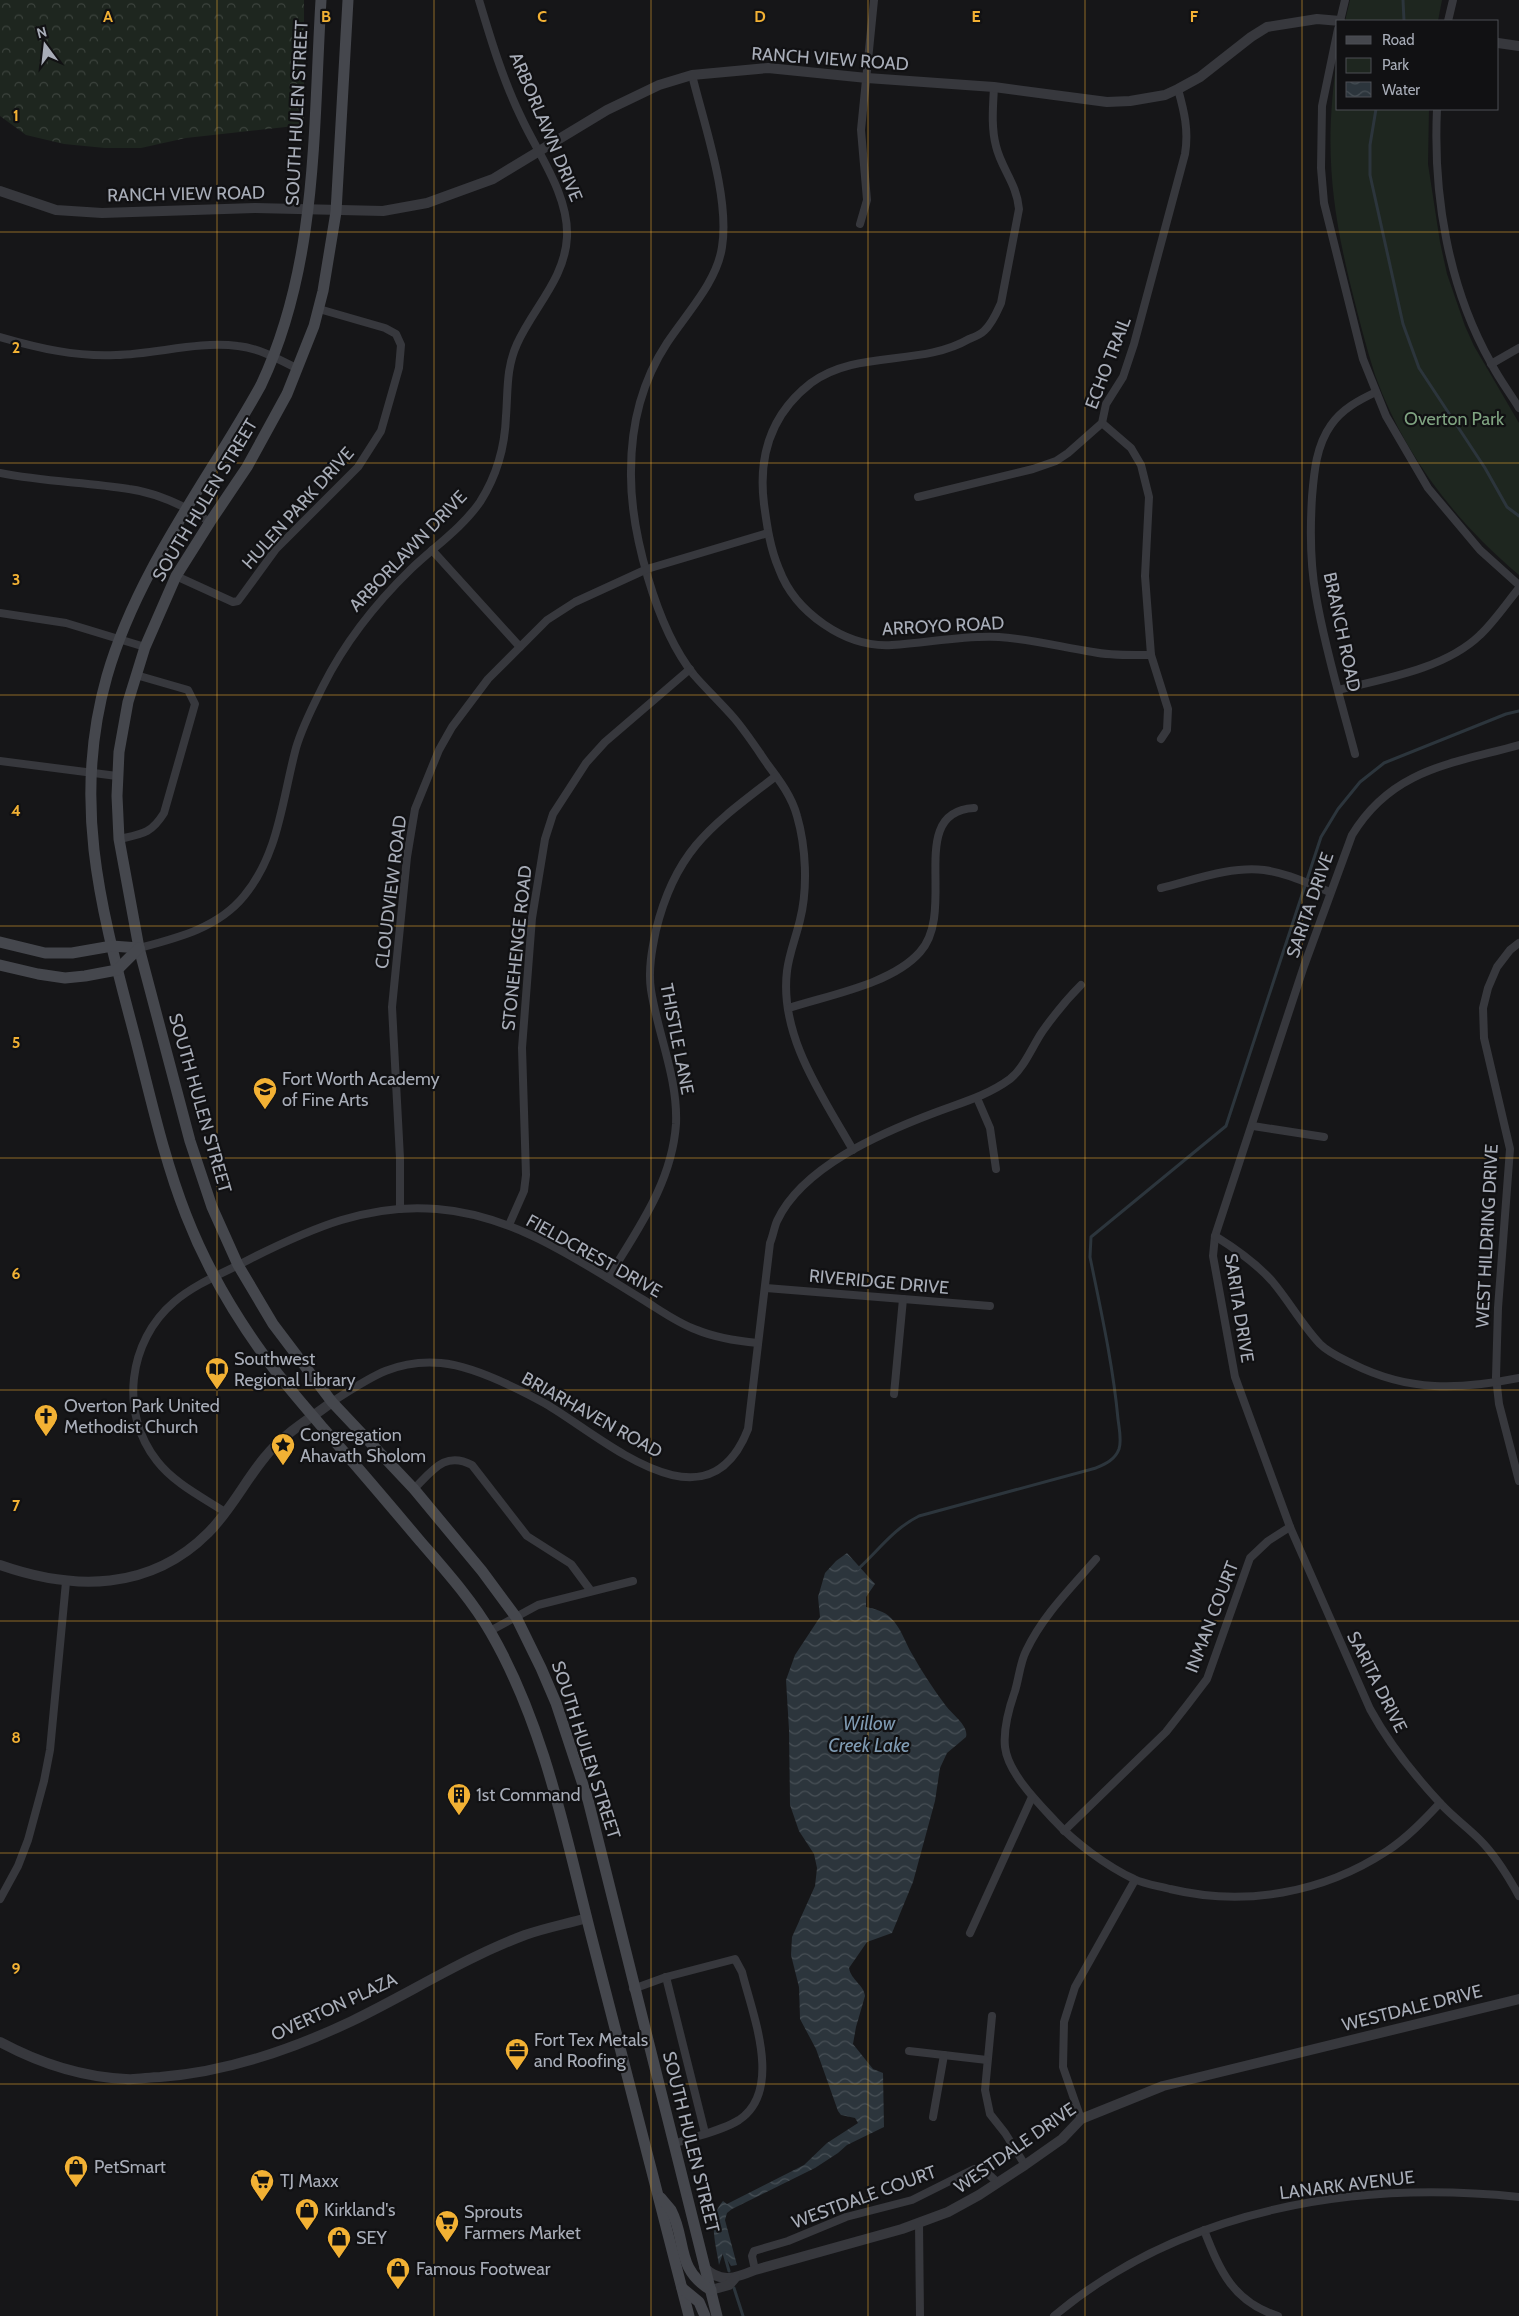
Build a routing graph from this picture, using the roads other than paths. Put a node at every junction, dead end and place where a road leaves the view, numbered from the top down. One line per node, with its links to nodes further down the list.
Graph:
1 (321, 0): 20 (main road, SOUTH HULEN STREET)
2 (348, 0): 21 (main road, SOUTH HULEN STREET)
3 (479, 0): 18 (street, ARBORLAWN DRIVE)
4 (874, 0): 14 (street)
5 (1345, 0): 7 (street)
6 (1453, 0): 8 (street)
7 (1340, 20)
8 (1448, 20)
9 (1336, 21): 16 (street, RANCH VIEW ROAD)
10 (1336, 39): 29 (street)
11 (1499, 44): 12 (street)
12 (1519, 46)
13 (692, 75): 14 (street, RANCH VIEW ROAD); 18 (street, RANCH VIEW ROAD); 38 (street)
14 (867, 78): 15 (street, RANCH VIEW ROAD); 22 (street)
15 (994, 87): 16 (street, RANCH VIEW ROAD); 36 (street, ARROYO ROAD)
16 (1178, 89): 31 (street, ECHO TRAIL)
17 (1437, 110): 27 (street)
18 (539, 151): 21 (street, RANCH VIEW ROAD); 37 (street, ARBORLAWN DRIVE)
19 (0, 191): 20 (street, RANCH VIEW ROAD)
20 (309, 209): 21 (street, RANCH VIEW ROAD); 26 (main road, SOUTH HULEN STREET)
21 (336, 212): 23 (main road, SOUTH HULEN STREET)
22 (860, 224)
23 (319, 308): 28 (main road, SOUTH HULEN STREET); 39 (street, HULEN PARK DRIVE)
24 (0, 337): 26 (street)
25 (1519, 348): 27 (street)
26 (274, 357): 28 (street); 34 (main road, SOUTH HULEN STREET)
27 (1491, 364): 30 (street)
28 (298, 369): 35 (main road, SOUTH HULEN STREET)
29 (1376, 392): 40 (street); 49 (street, BRANCH ROAD)
30 (1519, 408)
31 (1102, 423): 33 (street, ECHO TRAIL); 46 (street)
32 (0, 473): 34 (street)
33 (918, 497)
34 (188, 508): 35 (street); 43 (main road, SOUTH HULEN STREET)
35 (210, 522): 39 (main road, SOUTH HULEN STREET)
36 (768, 533): 38 (street, CLOUDVIEW ROAD); 46 (street, ARROYO ROAD)
37 (432, 550): 45 (street); 64 (street, ARBORLAWN DRIVE)
38 (646, 569): 45 (street, CLOUDVIEW ROAD); 47 (street)
39 (176, 576): 44 (main road, SOUTH HULEN STREET)
40 (1519, 584)
41 (1519, 588): 49 (street)
42 (0, 613): 43 (street)
43 (120, 639): 44 (street); 54 (main road, SOUTH HULEN STREET)
44 (145, 647): 48 (main road, SOUTH HULEN STREET)
45 (520, 647): 76 (street, CLOUDVIEW ROAD)
46 (1151, 655): 50 (street)
47 (690, 669): 56 (street); 77 (street, STONEHENGE ROAD)
48 (136, 675): 55 (main road, SOUTH HULEN STREET); 58 (street)
49 (1338, 690): 52 (street, BRANCH ROAD)
50 (1161, 739)
51 (1519, 745): 60 (street, SARITA DRIVE)
52 (1355, 754)
53 (0, 761): 54 (street)
54 (92, 772): 55 (street); 63 (main road, SOUTH HULEN STREET)
55 (117, 776): 58 (main road, SOUTH HULEN STREET)
56 (776, 776): 68 (street); 81 (street, THISTLE LANE)
57 (974, 808): 68 (street)
58 (119, 839): 64 (main road, SOUTH HULEN STREET)
59 (1161, 888): 60 (street)
60 (1330, 892): 70 (street, SARITA DRIVE)
61 (0, 942): 63 (main road, ARBORLAWN DRIVE)
62 (1519, 943): 74 (street, WEST HILDRING DRIVE)
63 (112, 946): 64 (main road, ARBORLAWN DRIVE); 66 (main road, SOUTH HULEN STREET)
64 (139, 948): 66 (main road, ARBORLAWN DRIVE); 79 (main road, SOUTH HULEN STREET)
65 (0, 965): 66 (main road)
66 (117, 970): 80 (main road, SOUTH HULEN STREET)
67 (1080, 985): 69 (street, BRIARHAVEN ROAD)
68 (789, 1008): 73 (street)
69 (977, 1098): 73 (street, BRIARHAVEN ROAD); 75 (street)
70 (1253, 1126): 71 (street); 78 (street, SARITA DRIVE)
71 (1324, 1137)
72 (1519, 1149): 74 (street)
73 (853, 1150): 82 (street, BRIARHAVEN ROAD)
74 (1510, 1150): 87 (street, WEST HILDRING DRIVE)
75 (996, 1169)
76 (400, 1209): 77 (street, FIELDCREST DRIVE); 79 (street, FIELDCREST DRIVE)
77 (509, 1226): 81 (street, FIELDCREST DRIVE)
78 (1215, 1236): 87 (street); 94 (street, SARITA DRIVE)
79 (238, 1265): 80 (street, FIELDCREST DRIVE); 89 (main road, SOUTH HULEN STREET)
80 (215, 1277): 90 (main road, SOUTH HULEN STREET); 93 (street, FIELDCREST DRIVE)
81 (608, 1278): 85 (street, FIELDCREST DRIVE)
82 (766, 1288): 83 (street, RIVERIDGE DRIVE); 85 (street, BRIARHAVEN ROAD)
83 (903, 1298): 84 (street, RIVERIDGE DRIVE); 88 (street)
84 (990, 1306)
85 (758, 1343): 89 (street, BRIARHAVEN ROAD)
86 (1519, 1378): 87 (street)
87 (1496, 1383): 91 (street, WEST HILDRING DRIVE)
88 (894, 1394)
89 (332, 1402): 90 (street, BRIARHAVEN ROAD); 92 (main road, SOUTH HULEN STREET)
90 (314, 1416): 93 (street, BRIARHAVEN ROAD); 101 (main road, SOUTH HULEN STREET)
91 (1519, 1481)
92 (414, 1489): 99 (street); 100 (main road, SOUTH HULEN STREET)
93 (225, 1512): 98 (street, BRIARHAVEN ROAD)
94 (1290, 1527): 103 (street, SARITA DRIVE); 104 (street, INMAN COURT)
95 (1096, 1558): 102 (street)
96 (0, 1565): 98 (street, BRIARHAVEN ROAD)
97 (633, 1581): 99 (street)
98 (66, 1582): 107 (street)
99 (591, 1591): 100 (street)
100 (516, 1617): 101 (street); 111 (main road, SOUTH HULEN STREET)
101 (490, 1631): 108 (main road, SOUTH HULEN STREET)
102 (1032, 1797): 104 (street); 109 (street)
103 (1440, 1803): 105 (street); 106 (street, SARITA DRIVE)
104 (1064, 1831): 105 (street)
105 (1135, 1880): 119 (street)
106 (1519, 1896)
107 (0, 1899)
108 (586, 1918): 114 (street, OVERTON PLAZA); 124 (main road, SOUTH HULEN STREET)
109 (970, 1933)
110 (666, 1978): 111 (street); 120 (street); 120 (street)
111 (634, 1989): 121 (main road, SOUTH HULEN STREET)
112 (1519, 1999): 119 (street, WESTDALE DRIVE)
113 (992, 2016): 117 (street)
114 (0, 2042)
115 (909, 2052): 116 (street)
116 (944, 2055): 117 (street); 118 (street)
117 (987, 2060): 122 (street)
118 (933, 2118)
119 (1081, 2119): 122 (street, WESTDALE DRIVE)
120 (705, 2133): 121 (street)
121 (674, 2144): 128 (main road, SOUTH HULEN STREET)
122 (1025, 2165): 123 (street, WESTDALE DRIVE)
123 (998, 2183): 126 (street, WESTDALE DRIVE); 129 (street, WESTDALE COURT)
124 (657, 2192): 131 (main road); 133 (main road, SOUTH HULEN STREET)
125 (1519, 2197): 127 (street, LANARK AVENUE)
126 (919, 2224): 129 (street, WESTDALE DRIVE); 137 (street)
127 (1204, 2230): 138 (street, LANARK AVENUE); 139 (street)
128 (705, 2269): 130 (street); 131 (main road); 132 (main road, SOUTH HULEN STREET)
129 (755, 2270): 130 (street, WESTDALE DRIVE)
130 (735, 2278): 132 (street, WESTDALE DRIVE)
131 (700, 2283): 132 (main road); 133 (main road)
132 (710, 2290): 136 (main road, SOUTH HULEN STREET)
133 (686, 2294): 134 (main road, SOUTH HULEN STREET); 135 (main road)
134 (689, 2316)
135 (705, 2316)
136 (717, 2316)
137 (920, 2316)
138 (1054, 2316)
139 (1278, 2316)

